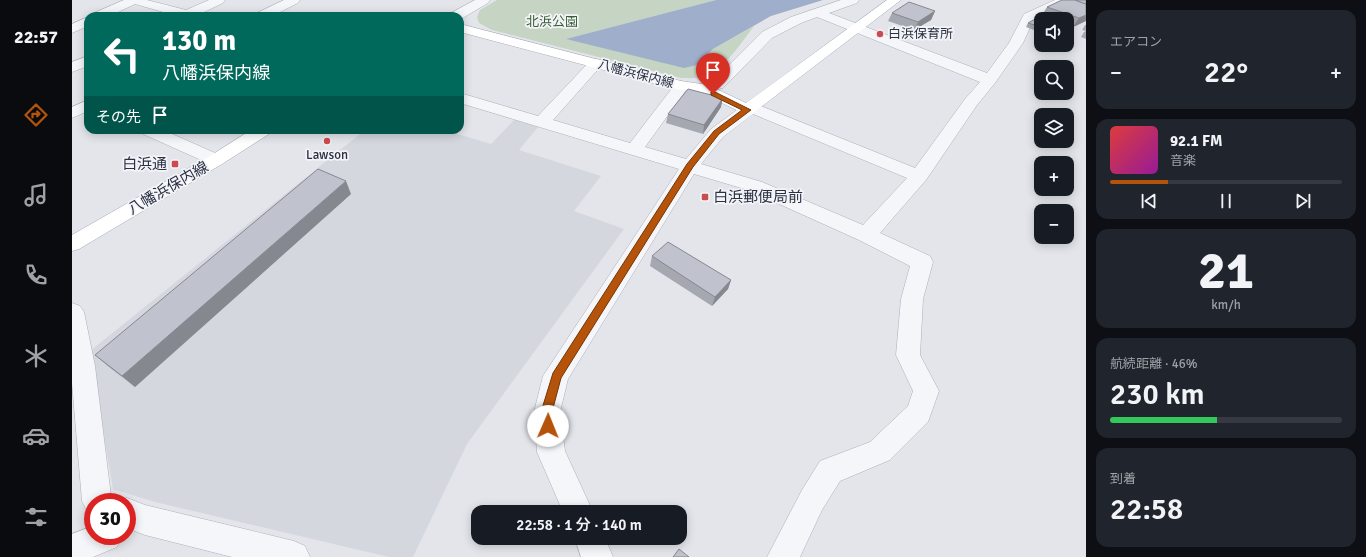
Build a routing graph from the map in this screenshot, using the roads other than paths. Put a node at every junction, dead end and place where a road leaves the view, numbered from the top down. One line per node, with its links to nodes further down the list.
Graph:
1 (134, 0): 9 (street); 10 (street)
2 (219, 0): 11 (street)
3 (294, 0): 12 (street)
4 (460, 0): 13 (street)
5 (484, 0): 14 (street)
6 (853, 0): 15 (street)
7 (895, 0): 18 (main road)
8 (1055, 1): 23 (street)
9 (108, 12)
10 (174, 12)
11 (196, 12)
12 (270, 12)
13 (452, 12)
14 (463, 12)
15 (816, 12): 18 (street); 25 (street)
16 (84, 23): 17 (street)
17 (72, 28)
18 (858, 28): 23 (street); 28 (main road)
19 (464, 29): 21 (main road, 八幡浜保内線)
20 (84, 62): 22 (street)
21 (596, 63): 24 (main road, 八幡浜保内線); 30 (street)
22 (72, 68)
23 (990, 80): 36 (street)
24 (681, 86): 25 (main road, 八幡浜保内線); 33 (street)
25 (702, 88): 28 (main road, 八幡浜保内線)
26 (464, 99): 30 (street)
27 (84, 107): 29 (street)
28 (749, 109): 35 (street); 36 (street)
29 (72, 113)
30 (542, 122): 33 (street)
31 (158, 134): 34 (street)
32 (257, 134): 34 (main road, 八幡浜保内線)
33 (635, 149): 35 (street)
34 (216, 160): 38 (main road, 八幡浜保内線)
35 (690, 166): 37 (street); 42 (street)
36 (920, 176): 37 (street)
37 (866, 235): 49 (street)
38 (72, 244)
39 (72, 312): 40 (street)
40 (78, 373): 41 (street)
41 (96, 493)
42 (575, 505)
43 (136, 521): 47 (street)
44 (84, 545): 46 (street)
45 (593, 545): 48 (street)
46 (72, 550)
47 (294, 557)
48 (597, 557)
49 (783, 557)

